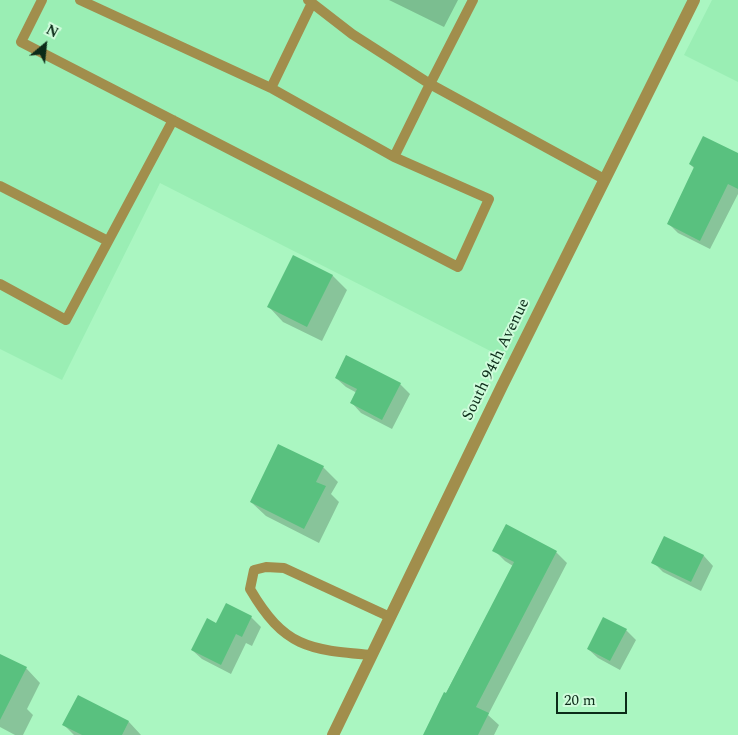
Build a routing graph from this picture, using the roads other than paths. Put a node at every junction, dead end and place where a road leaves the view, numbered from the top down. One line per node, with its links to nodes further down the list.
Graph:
1 (42, 0): 8 (lane)
2 (80, 0): 7 (lane)
3 (474, 0): 6 (lane)
4 (694, 0): 10 (street, South 94th Avenue)
5 (310, 2): 6 (lane); 7 (lane)
6 (430, 84): 9 (lane); 10 (lane)
7 (271, 88): 9 (lane)
8 (172, 120): 9 (lane); 12 (lane)
9 (394, 157)
10 (604, 179): 14 (street, South 94th Avenue)
11 (0, 186): 12 (lane)
12 (108, 241): 13 (lane)
13 (0, 284)
14 (390, 617): 15 (street, South 94th Avenue); 15 (lane)
15 (372, 655): 16 (street, South 94th Avenue)
16 (333, 735)

